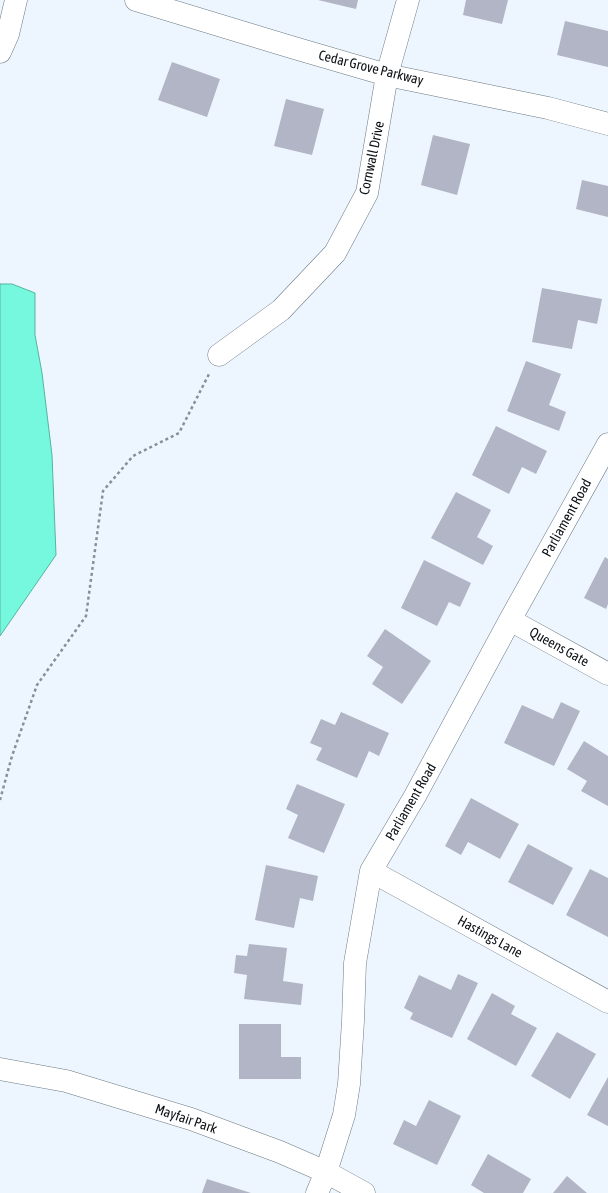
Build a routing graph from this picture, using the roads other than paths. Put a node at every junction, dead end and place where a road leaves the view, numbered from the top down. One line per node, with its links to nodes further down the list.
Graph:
1 (16, 0): 4 (street)
2 (136, 0): 5 (street, Cedar Grove Parkway)
3 (408, 0): 5 (street, Cornwall Drive)
4 (0, 52)
5 (388, 75): 6 (street, Cedar Grove Parkway); 7 (street, Cornwall Drive)
6 (608, 124)
7 (219, 354)
8 (608, 444): 9 (street, Parliament Road)
9 (510, 620): 10 (street, Queens Gate); 11 (street, Parliament Road)
10 (608, 674)
11 (371, 871): 12 (street, Hastings Lane); 14 (street, Parliament Road)
12 (608, 1002)
13 (0, 1069): 14 (street, Mayfair Park)
14 (326, 1172): 15 (street, Parliament Road); 16 (street, Mayfair Park)
15 (317, 1193)
16 (364, 1193)

